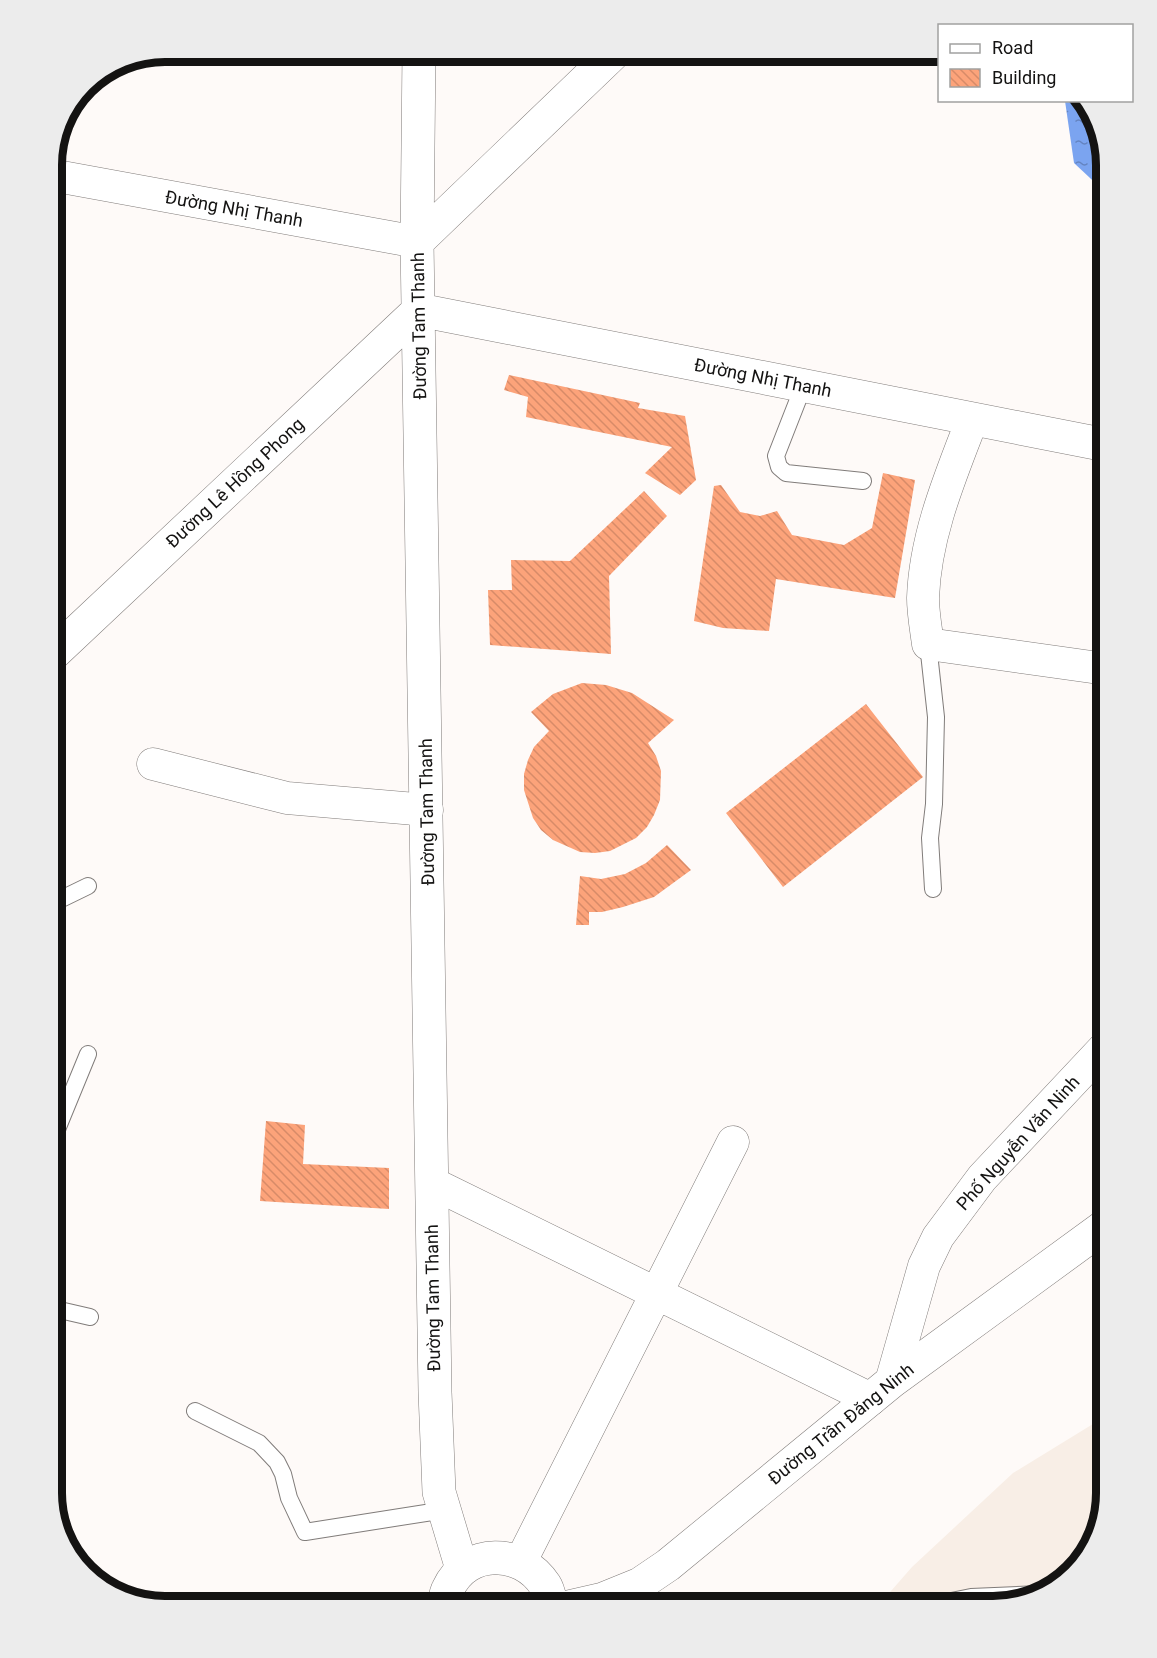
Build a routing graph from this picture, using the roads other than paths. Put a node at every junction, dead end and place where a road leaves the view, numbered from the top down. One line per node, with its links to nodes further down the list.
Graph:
1 (419, 62): 4 (street, Đường Tam Thanh)
2 (605, 62): 4 (street)
3 (62, 177): 4 (street, Đường Nhị Thanh)
4 (417, 242): 5 (street, Đường Tam Thanh)
5 (419, 310): 6 (street, Đường Nhị Thanh); 11 (street, Đường Lê Hồng Phong); 14 (street, Đường Tam Thanh)
6 (803, 387): 7 (street, Đường Nhị Thanh); 9 (lane)
7 (972, 420): 8 (street, Đường Nhị Thanh); 10 (street)
8 (1096, 443)
9 (862, 481)
10 (928, 644): 12 (street); 16 (lane)
11 (62, 646)
12 (1096, 668)
13 (153, 764): 14 (street)
14 (427, 810): 22 (street, Đường Tam Thanh)
15 (87, 886): 17 (lane)
16 (933, 889)
17 (62, 898)
18 (88, 1054): 20 (lane)
19 (1096, 1057): 27 (street, Phố Nguyễn Văn Ninh)
20 (62, 1117)
21 (733, 1142): 24 (street)
22 (432, 1183): 24 (street); 29 (street, Đường Tam Thanh)
23 (1096, 1232): 27 (street, Đường Trần Đăng Ninh)
24 (656, 1293): 27 (street); 30 (street)
25 (62, 1311): 26 (lane)
26 (90, 1317)
27 (881, 1390): 35 (street, Đường Trần Đăng Ninh)
28 (195, 1411): 29 (lane)
29 (445, 1510): 31 (street, Đường Tam Thanh)
30 (520, 1563): 31 (street); 34 (street)
31 (462, 1569): 33 (street)
32 (1009, 1595): 36 (lane)
33 (446, 1596)
34 (549, 1596)
35 (610, 1596)
36 (994, 1596)

